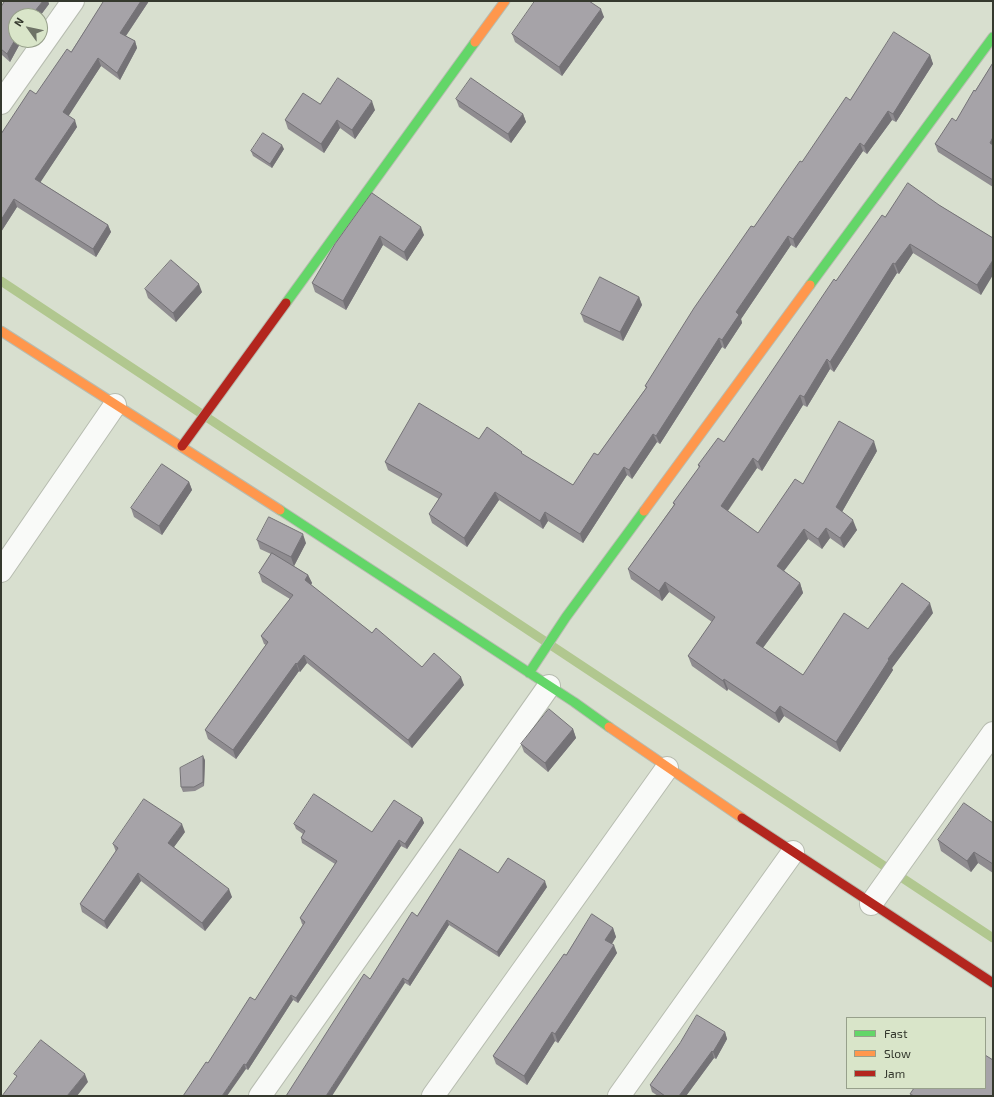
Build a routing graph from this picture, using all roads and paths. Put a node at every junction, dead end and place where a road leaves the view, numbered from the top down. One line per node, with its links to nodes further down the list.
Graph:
1 (73, 1): 4 (street)
2 (505, 1): 7 (street)
3 (993, 38): 9 (street)
4 (1, 103)
5 (1, 331): 6 (street)
6 (115, 405): 7 (street); 8 (street)
7 (182, 446): 9 (street)
8 (1, 571)
9 (529, 673): 10 (street)
10 (549, 686): 12 (street); 16 (street)
11 (993, 733): 14 (street)
12 (667, 768): 13 (street); 17 (street)
13 (793, 852): 14 (street); 18 (street)
14 (876, 896): 15 (street)
15 (993, 983)
16 (260, 1096)
17 (433, 1096)
18 (618, 1096)

